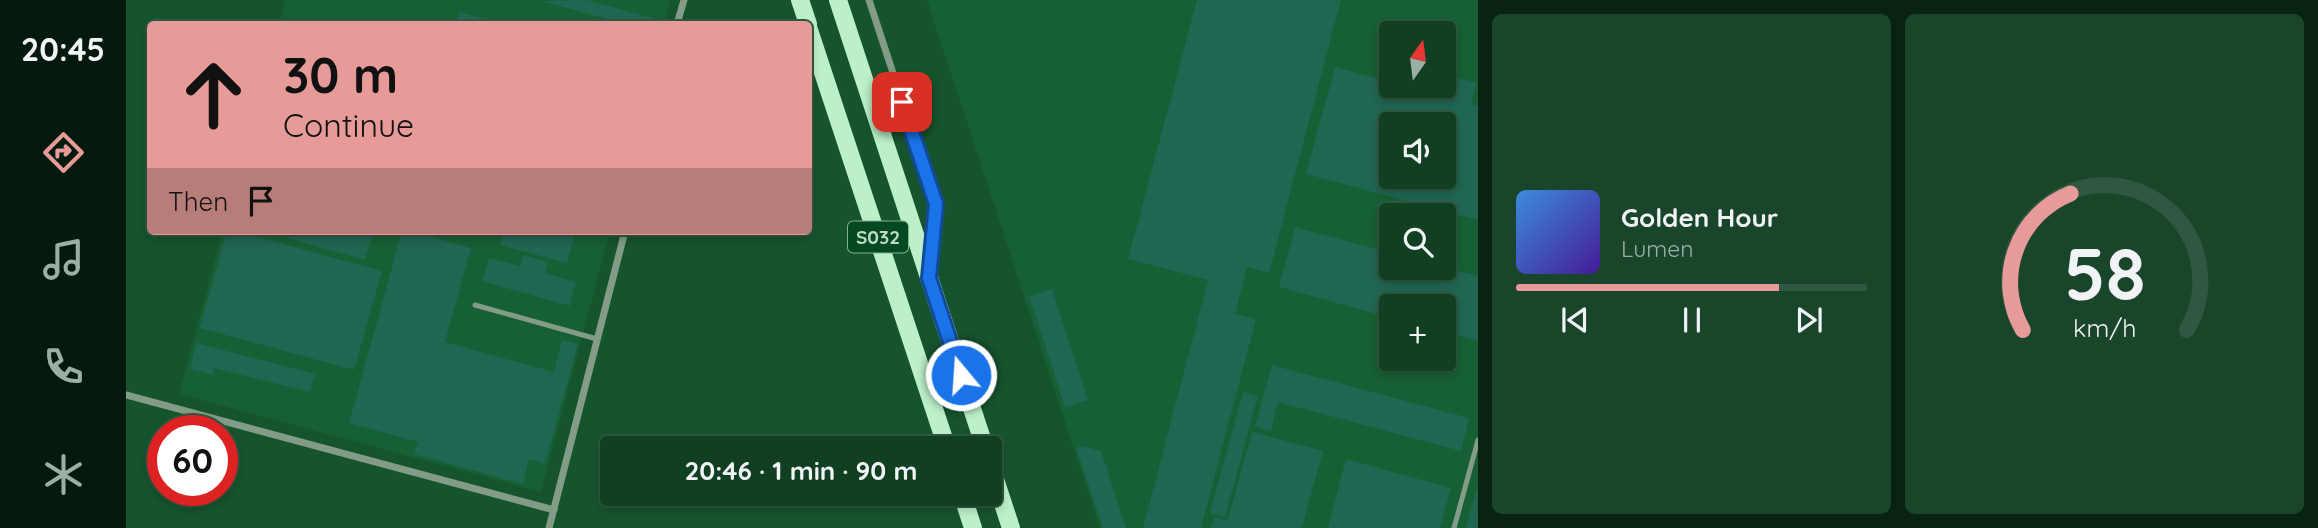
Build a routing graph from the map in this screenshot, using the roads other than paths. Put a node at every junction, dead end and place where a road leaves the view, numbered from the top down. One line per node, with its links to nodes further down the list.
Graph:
1 (684, 0): 5 (street)
2 (800, 0): 6 (main road, S032)
3 (838, 0): 9 (main road, S032)
4 (869, 0): 9 (street)
5 (678, 21)
6 (806, 21)
7 (812, 38): 13 (main road, S032)
8 (624, 235): 11 (street)
9 (929, 278): 14 (main road, S032)
10 (475, 305): 11 (lane)
11 (597, 338): 18 (street)
12 (126, 395): 18 (street)
13 (943, 436)
14 (981, 436)
15 (1478, 440): 22 (lane)
16 (1002, 501): 21 (main road)
17 (966, 506): 20 (main road)
18 (554, 510): 19 (street)
19 (549, 528)
20 (973, 528)
21 (1011, 528)
22 (1454, 528)

